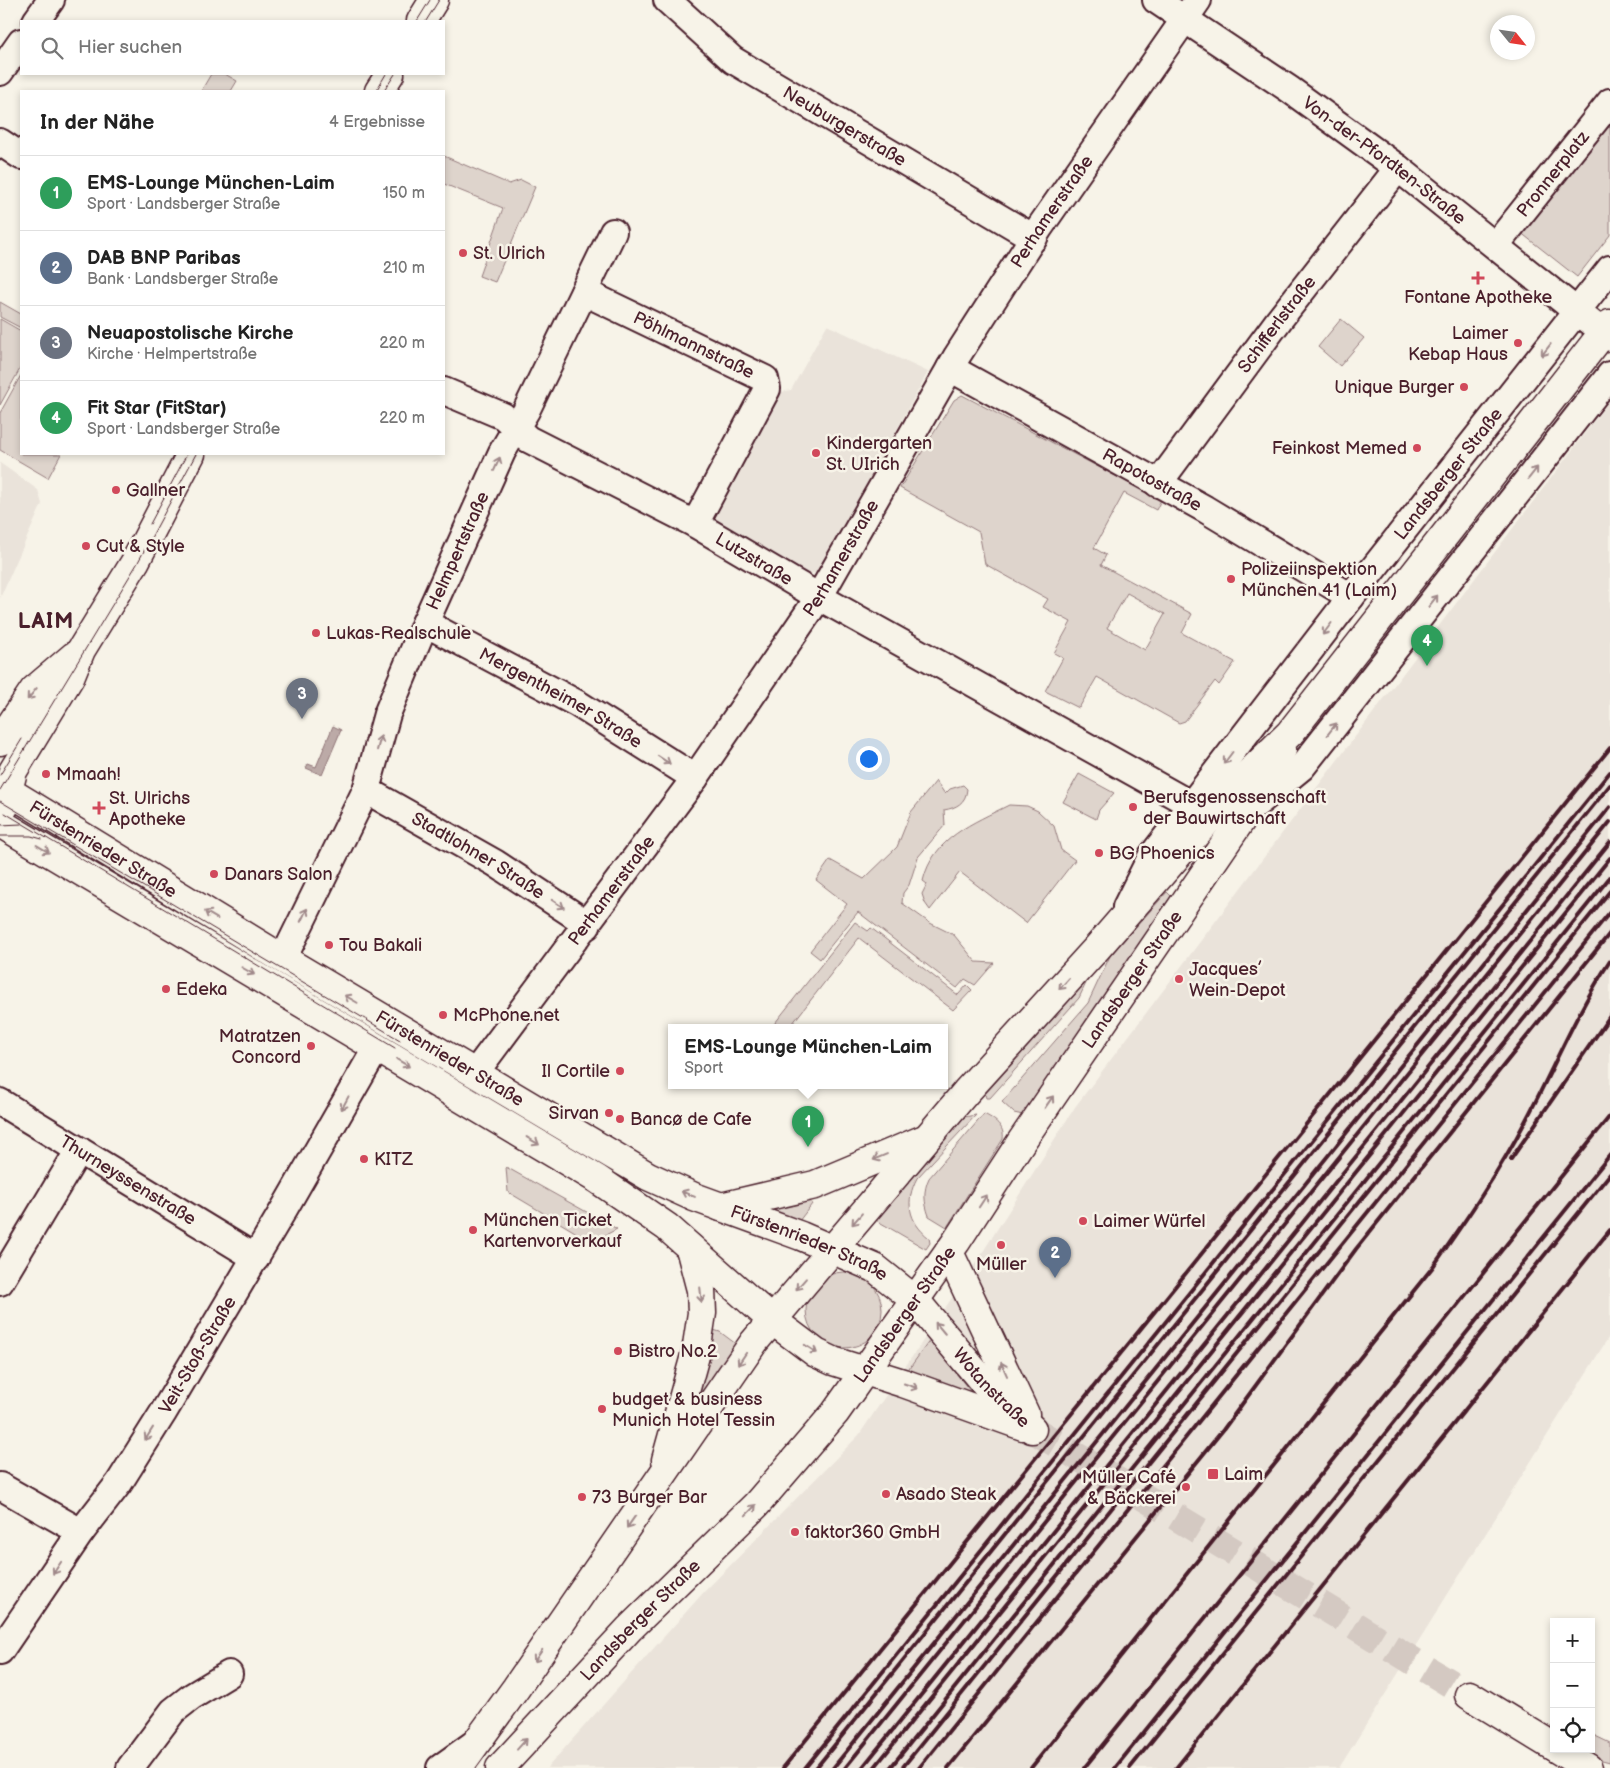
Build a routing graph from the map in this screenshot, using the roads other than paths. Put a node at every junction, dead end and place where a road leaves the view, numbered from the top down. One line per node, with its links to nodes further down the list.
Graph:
1 (51, 0): 6 (street)
2 (434, 0): 7 (main road)
3 (667, 0): 17 (street, Neuburgerstraße)
4 (1156, 0): 5 (street, Von-der-Pfordten-Straße)
5 (1191, 10): 15 (street, Von-der-Pfordten-Straße); 17 (street, Perhamerstraße)
6 (37, 20)
7 (422, 20)
8 (20, 43): 9 (street)
9 (0, 72)
10 (389, 75): 11 (main road)
11 (381, 90)
12 (1610, 102): 18 (street, Pronnerplatz)
13 (0, 142): 14 (street)
14 (20, 155)
15 (1398, 168): 18 (street, Von-der-Pfordten-Straße); 28 (street, Schifferlstraße)
16 (613, 232): 20 (street, Helmpertstraße)
17 (1034, 238): 23 (street, Perhamerstraße)
18 (1496, 244): 21 (street, Von-der-Pfordten-Straße)
19 (1610, 269): 21 (street, Landsberger Straße)
20 (584, 292): 26 (street, Helmpertstraße); 29 (street, Pöhlmannstraße)
21 (1576, 311): 22 (street, Von-der-Pfordten-Straße); 31 (street, Landsberger Straße, one-way to 31)
22 (1608, 332): 34 (main road, Landsberger Straße)
23 (950, 368): 28 (street, Rapotostraße); 30 (street, Perhamerstraße)
24 (1610, 375): 40 (street, Landsberger Straße, one-way to 24)
25 (445, 391): 26 (street, Lutzstraße)
26 (516, 428): 29 (street, Lutzstraße); 32 (street, Helmpertstraße, one-way to 26)
27 (190, 455): 33 (main road)
28 (1158, 484): 31 (street, Rapotostraße)
29 (695, 524): 30 (street, Lutzstraße)
30 (819, 597): 36 (street, Perhamerstraße); 39 (street, Lutzstraße)
31 (1351, 597): 39 (street, Landsberger Straße, one-way to 39)
32 (425, 623): 36 (street, Mergentheimer Straße, one-way to 36); 38 (street, Helmpertstraße, one-way to 32)
33 (81, 650): 35 (main road, one-way to 35); 37 (main road)
34 (1290, 733): 40 (main road, Landsberger Straße); 42 (main road, Landsberger Straße)
35 (0, 741)
36 (695, 778): 43 (street, Perhamerstraße)
37 (3, 788): 41 (main road); 44 (main road, Fürstenrieder Straße, one-way to 37)
38 (366, 790): 43 (street, Stadtlohner Straße, one-way to 43); 44 (street, Helmpertstraße, one-way to 38)
39 (1192, 805): 42 (street, Landsberger Straße)
40 (1247, 811): 53 (main road, Landsberger Straße, one-way to 40)
41 (0, 824): 45 (main road, Fürstenrieder Straße, one-way to 45)
42 (1117, 925): 48 (main road, Landsberger Straße, one-way to 48)
43 (587, 926): 46 (street, Perhamerstraße)
44 (283, 959): 46 (main road, Fürstenrieder Straße, one-way to 44)
45 (376, 1047): 51 (main road, Fürstenrieder Straße, one-way to 51); 54 (street, Veit-Stoß-Straße, one-way to 54)
46 (475, 1073): 50 (main road, Fürstenrieder Straße, one-way to 46)
47 (0, 1102): 49 (street, Thurneyssenstraße)
48 (926, 1138): 50 (main road, one-way to 50); 52 (main road, Landsberger Straße, one-way to 52)
49 (79, 1150): 54 (street, Thurneyssenstraße); 55 (street)
50 (721, 1207): 52 (main road, Fürstenrieder Straße)
51 (690, 1248): 57 (main road, Fürstenrieder Straße); 60 (main road, one-way to 60)
52 (832, 1248): 56 (main road, Fürstenrieder Straße); 57 (main road, Landsberger Straße, one-way to 57)
53 (949, 1252): 56 (main road, Landsberger Straße); 59 (main road, one-way to 53)
54 (256, 1258): 62 (street, Veit-Stoß-Straße, one-way to 62)
55 (0, 1282)
56 (915, 1300): 58 (main road, Landsberger Straße); 59 (main road, Wotanstraße, one-way to 56)
57 (772, 1320): 58 (main road, Fürstenrieder Straße, one-way to 58); 60 (main road, Landsberger Straße, one-way to 60)
58 (864, 1372): 59 (main road, Wotanstraße, one-way to 59); 72 (main road, Landsberger Straße, one-way to 58)
59 (1032, 1429)
60 (662, 1478): 66 (main road, Landsberger Straße, one-way to 66)
61 (0, 1486): 62 (street)
62 (81, 1532): 63 (street, Veit-Stoß-Straße, one-way to 63)
63 (0, 1651)
64 (229, 1674): 69 (street)
65 (1469, 1695): 67 (main road)
66 (478, 1742): 70 (street, Landsberger Straße); 71 (main road, Landsberger Straße)
67 (1550, 1745)
68 (1564, 1753): 73 (main road)
69 (130, 1768)
70 (440, 1768)
71 (458, 1768)
72 (500, 1768)
73 (1588, 1768)

